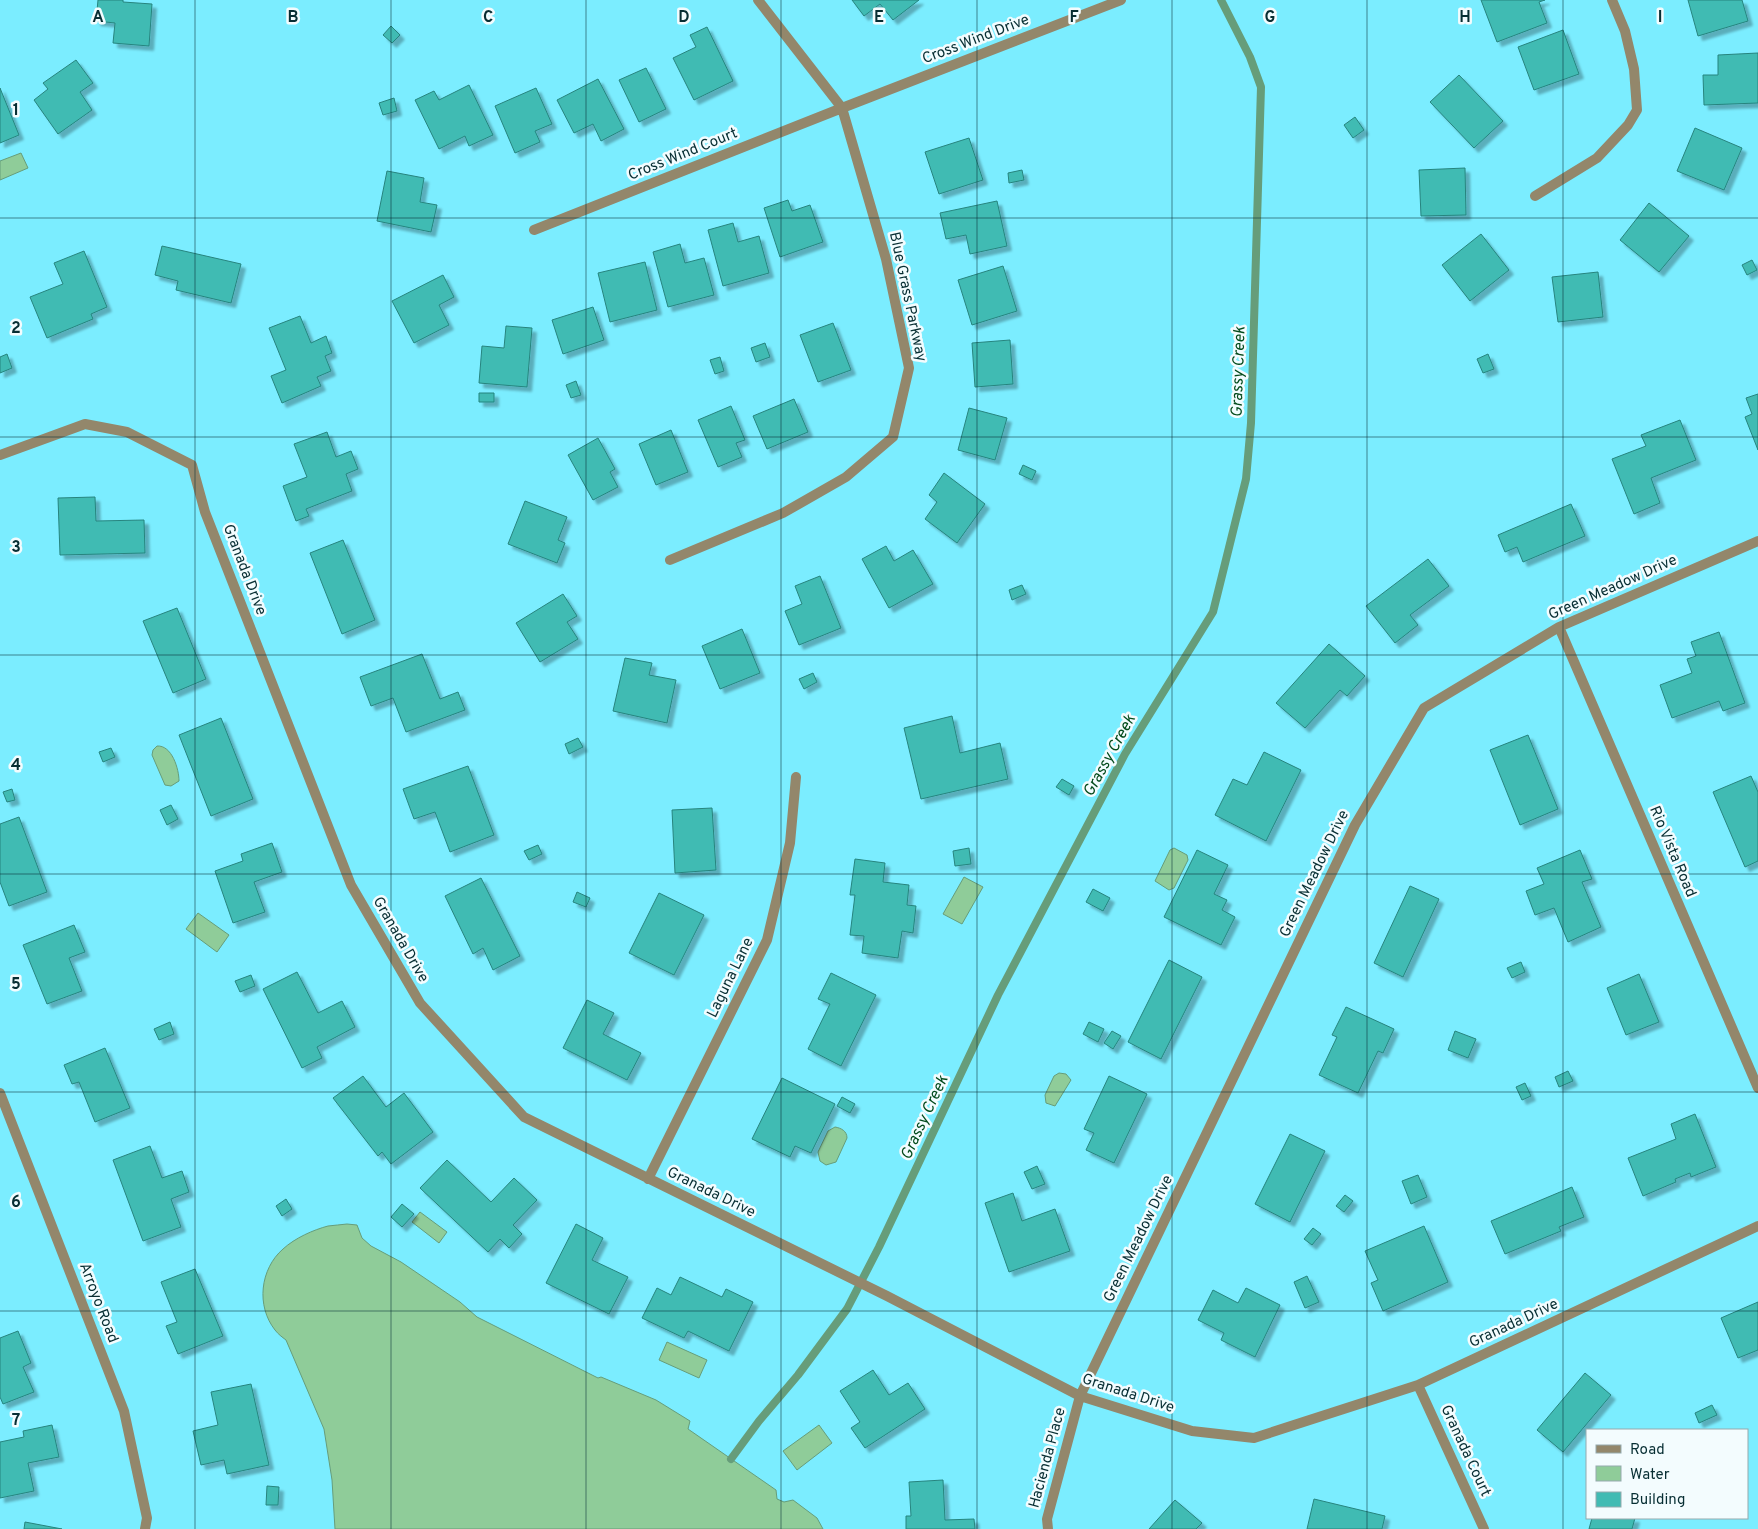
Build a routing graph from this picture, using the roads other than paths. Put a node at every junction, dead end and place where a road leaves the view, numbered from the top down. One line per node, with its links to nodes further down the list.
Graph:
1 (758, 0): 4 (street, Blue Grass Parkway)
2 (1121, 0): 4 (street, Cross Wind Drive)
3 (1612, 0): 5 (street)
4 (842, 108): 6 (street, Cross Wind Court); 9 (street, Blue Grass Parkway)
5 (1535, 196)
6 (534, 230)
7 (0, 455): 14 (street, Granada Drive)
8 (1758, 541): 10 (street, Green Meadow Drive)
9 (670, 560)
10 (1559, 627): 12 (street, Rio Vista Road); 17 (street, Green Meadow Drive)
11 (796, 777): 14 (street, Laguna Lane)
12 (1758, 1088)
13 (0, 1093): 18 (street, Arroyo Road)
14 (648, 1179): 17 (street, Granada Drive)
15 (1758, 1226): 16 (street, Granada Drive)
16 (1418, 1385): 17 (street, Granada Drive); 20 (street, Granada Court)
17 (1080, 1396): 19 (street, Hacienda Place)
18 (145, 1529)
19 (1048, 1529)
20 (1484, 1529)

